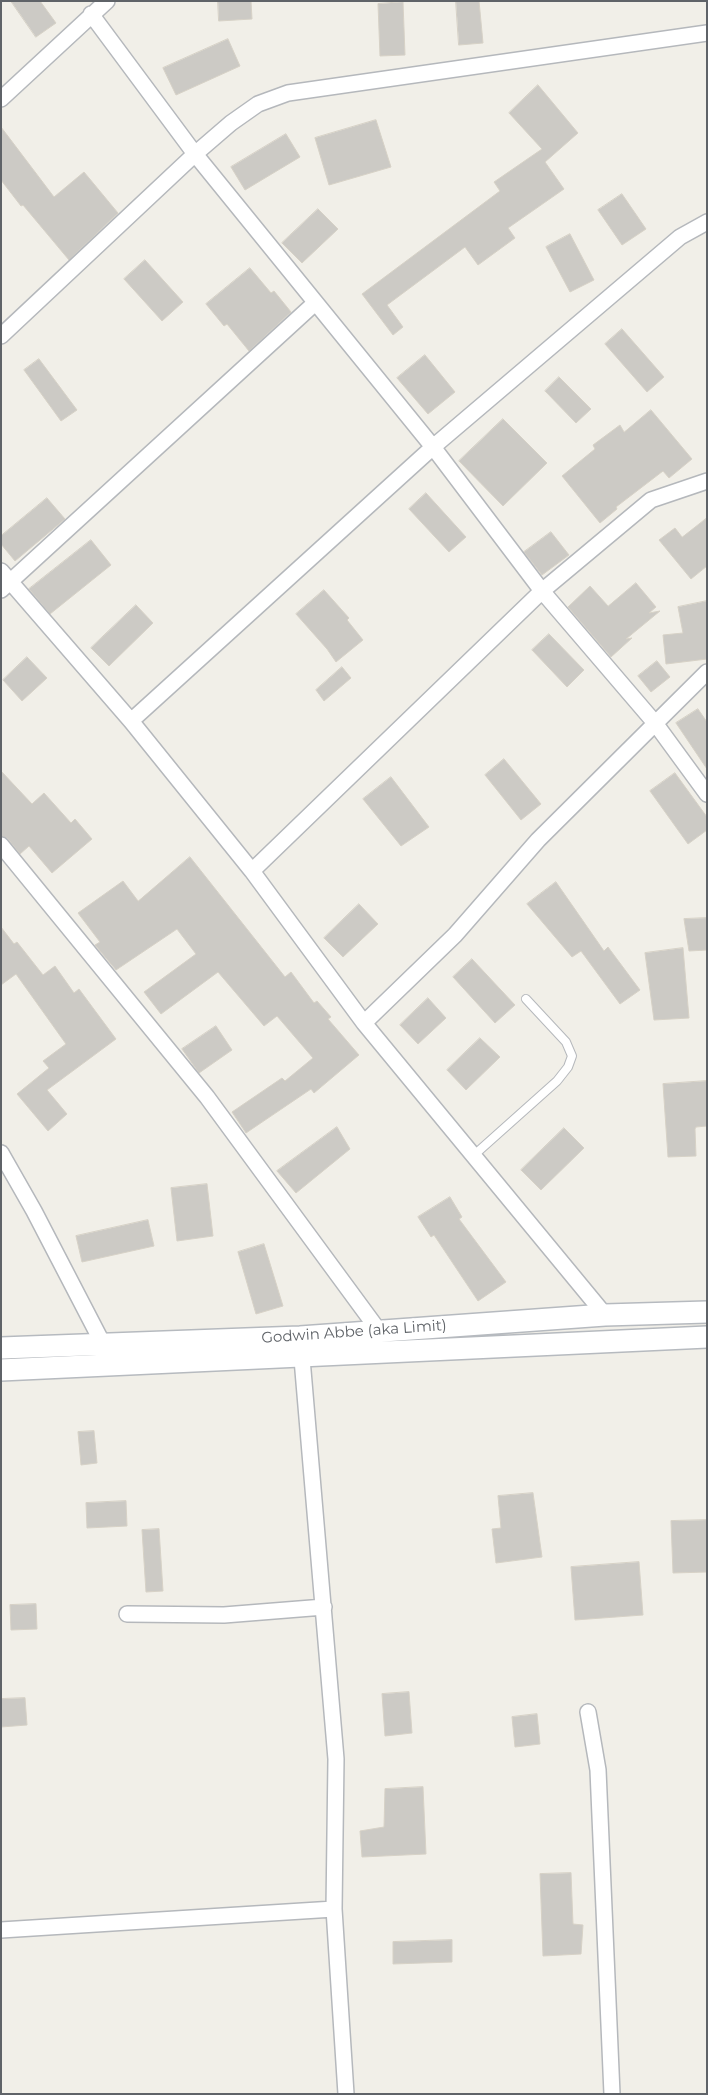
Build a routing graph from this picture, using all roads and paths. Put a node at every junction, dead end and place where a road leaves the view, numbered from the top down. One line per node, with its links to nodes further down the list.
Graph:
1 (107, 1): 2 (street)
2 (92, 14): 4 (street); 5 (street)
3 (707, 33): 5 (street)
4 (1, 99)
5 (195, 154): 7 (street); 8 (street)
6 (707, 222): 9 (street)
7 (315, 302): 9 (street); 11 (street)
8 (1, 336)
9 (433, 447): 12 (street); 14 (street)
10 (707, 481): 12 (street)
11 (4, 581): 14 (street)
12 (542, 591): 15 (street); 18 (street)
13 (707, 672): 15 (street)
14 (131, 721): 18 (street)
15 (656, 723): 16 (street); 20 (street)
16 (707, 794)
17 (1, 845): 26 (street)
18 (252, 871): 20 (street)
19 (526, 999): 22 (lane)
20 (364, 1023): 22 (street)
21 (1, 1153): 28 (street)
22 (473, 1156): 24 (street)
23 (707, 1312): 24 (street, Godwin Abbe (aka Limit))
24 (605, 1315): 25 (street, Godwin Abbe (aka Limit))
25 (558, 1320): 26 (street, Godwin Abbe (aka Limit)); 29 (street)
26 (379, 1331): 30 (street, Godwin Abbe (aka Limit))
27 (707, 1338): 29 (street, Godwin Abbe (aka Limit))
28 (103, 1344): 30 (street, Godwin Abbe (aka Limit)); 31 (street, Godwin Abbe (aka Limit))
29 (560, 1344): 30 (street, Godwin Abbe (aka Limit))
30 (301, 1347): 32 (street, Godwin Abbe (aka Limit)); 33 (street)
31 (1, 1348)
32 (1, 1370)
33 (324, 1607): 34 (street); 36 (street)
34 (127, 1614)
35 (588, 1712): 39 (street)
36 (334, 1909): 37 (street); 38 (street)
37 (1, 1930)
38 (346, 2094)
39 (612, 2094)

